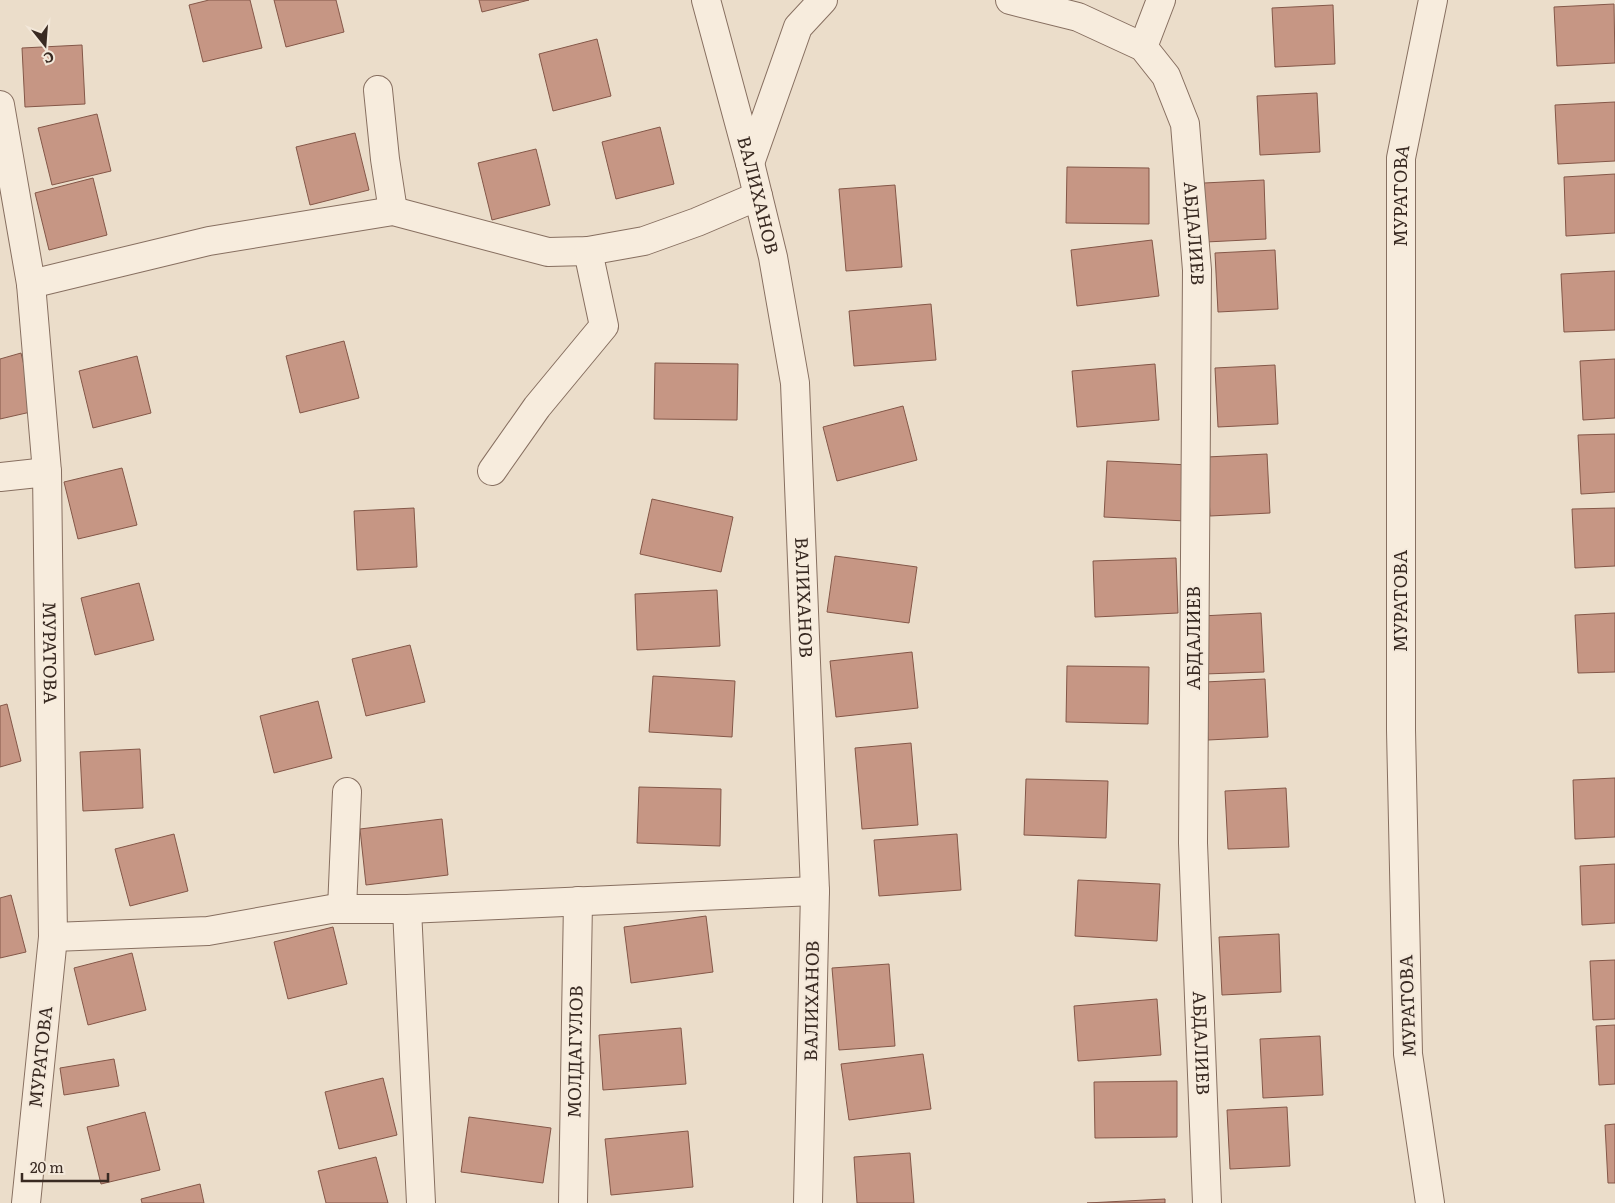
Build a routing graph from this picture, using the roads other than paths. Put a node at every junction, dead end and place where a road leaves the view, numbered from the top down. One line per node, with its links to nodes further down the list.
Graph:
1 (706, 0): 10 (street, ВАЛИХАНОВ)
2 (823, 0): 10 (street)
3 (1010, 0): 6 (street)
4 (1161, 0): 7 (street)
5 (1433, 0): 29 (street, МУРАТОВА)
6 (1039, 3): 7 (street)
7 (1143, 47): 28 (street, АБДАЛИЕВ)
8 (378, 90): 12 (street)
9 (0, 105): 14 (street, МУРАТОВА)
10 (750, 163): 11 (street, ВАЛИХАНОВ)
11 (758, 196): 13 (street); 19 (street, ВАЛИХАНОВ)
12 (393, 211): 13 (street); 14 (street)
13 (588, 251): 15 (street)
14 (31, 284): 16 (street, МУРАТОВА)
15 (492, 471)
16 (47, 472): 17 (street); 23 (street, МУРАТОВА)
17 (0, 477)
18 (347, 792): 21 (street)
19 (815, 891): 20 (street); 27 (street, ВАЛИХАНОВ)
20 (578, 901): 22 (street); 26 (street, МОЛДАГУЛОВ)
21 (342, 909): 22 (street); 23 (street)
22 (407, 909): 25 (street)
23 (53, 937): 24 (street, МУРАТОВА)
24 (26, 1203)
25 (421, 1203)
26 (573, 1203)
27 (808, 1203)
28 (1207, 1203)
29 (1430, 1203)

